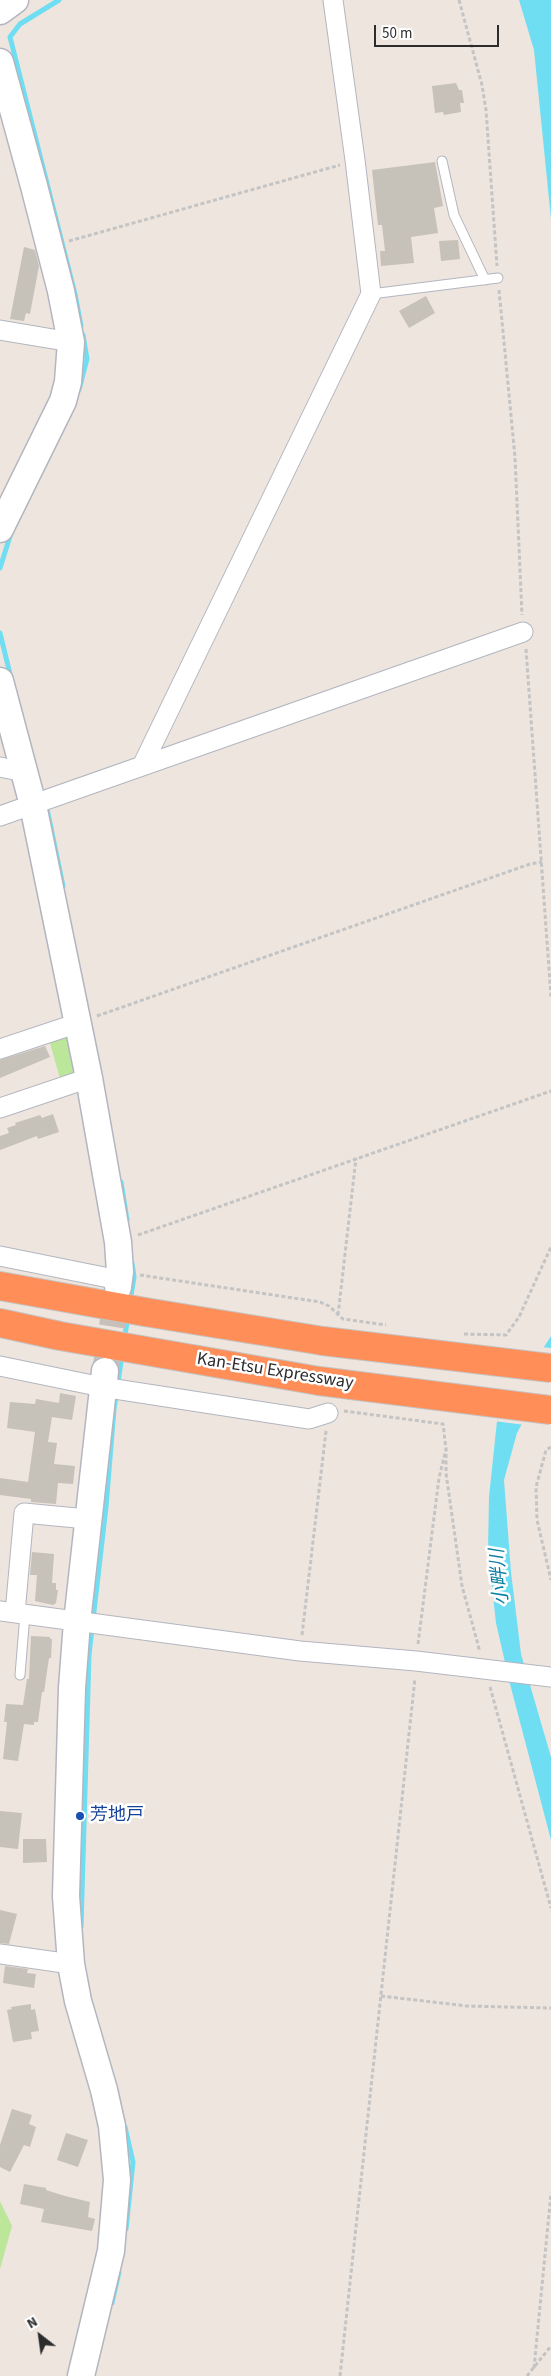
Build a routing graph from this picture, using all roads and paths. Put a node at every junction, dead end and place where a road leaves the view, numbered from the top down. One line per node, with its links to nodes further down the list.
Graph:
1 (15, 0): 4 (street)
2 (333, 0): 6 (street)
3 (459, 0): 9 (path)
4 (0, 12)
5 (0, 62): 8 (street)
6 (355, 160): 8 (path); 11 (street)
7 (442, 161): 10 (lane)
8 (50, 247): 13 (street)
9 (498, 278): 10 (lane); 15 (path)
10 (485, 280): 11 (lane)
11 (371, 294): 17 (street)
12 (0, 330): 13 (street)
13 (71, 342): 14 (street)
14 (0, 529)
15 (523, 632): 17 (street); 21 (path)
16 (0, 681): 18 (street)
17 (142, 766): 19 (street)
18 (12, 769): 19 (street)
19 (33, 805): 20 (street); 23 (street)
20 (0, 816)
21 (542, 862): 22 (path); 23 (path)
22 (551, 997)
23 (78, 1023): 24 (street); 25 (street)
24 (0, 1049)
25 (89, 1078): 27 (street); 29 (street)
26 (551, 1091): 28 (path)
27 (0, 1108)
28 (356, 1158): 29 (path); 34 (path)
29 (118, 1242): 32 (street)
30 (551, 1247): 37 (path)
31 (0, 1256): 32 (street)
32 (119, 1280): 34 (path)
33 (0, 1286): 39 (highway, bridge)
34 (338, 1315): 36 (path)
35 (0, 1323): 41 (highway, Kan-Etsu Expressway, bridge)
36 (390, 1325)
37 (454, 1333)
38 (0, 1366): 40 (street)
39 (551, 1368)
40 (103, 1379): 42 (street); 45 (street)
41 (551, 1410)
42 (328, 1412): 44 (path); 49 (path)
43 (551, 1447): 46 (path)
44 (446, 1450): 50 (path); 51 (path)
45 (87, 1519): 47 (street); 48 (street)
46 (551, 1580)
47 (13, 1613): 48 (street); 52 (lane)
48 (86, 1623): 49 (street); 56 (street)
49 (300, 1651): 50 (street)
50 (416, 1661): 51 (street); 57 (path)
51 (488, 1671): 53 (street); 54 (path)
52 (20, 1675)
53 (551, 1677)
54 (551, 1908)
55 (0, 1954): 56 (street)
56 (71, 1964): 62 (street)
57 (380, 1996): 58 (path); 63 (path)
58 (551, 2008)
59 (551, 2193): 61 (path)
60 (551, 2346): 61 (path)
61 (534, 2368): 64 (path)
62 (81, 2376)
63 (340, 2376)
64 (527, 2376)

